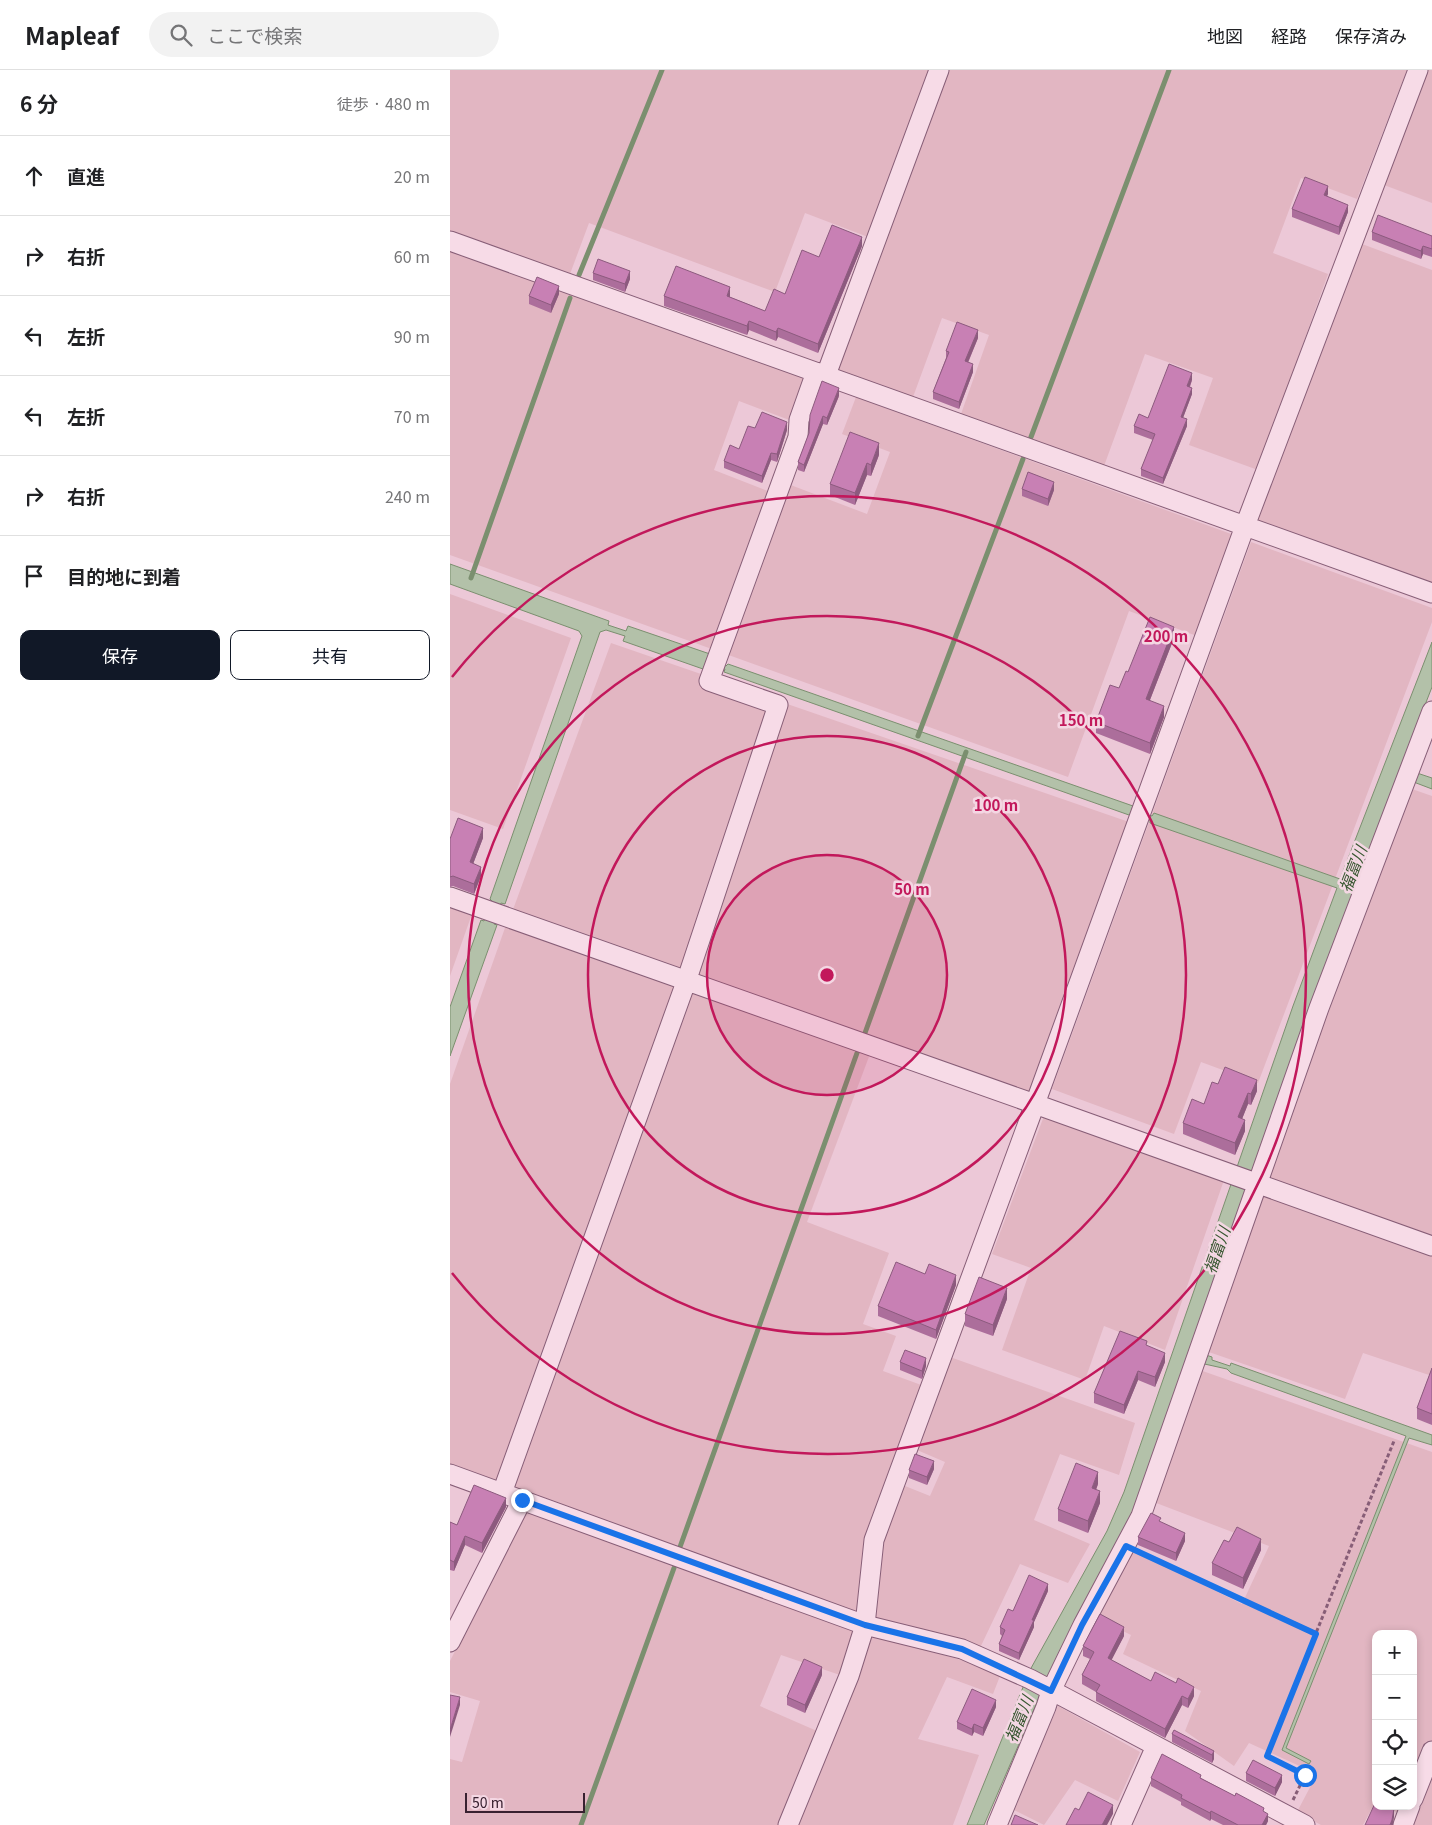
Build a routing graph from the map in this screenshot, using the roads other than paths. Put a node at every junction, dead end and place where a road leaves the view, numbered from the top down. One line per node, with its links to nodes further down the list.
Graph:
1 (939, 70): 4 (street)
2 (1418, 70): 5 (street)
3 (450, 241): 4 (street)
4 (821, 374): 5 (street); 9 (street)
5 (1245, 526): 6 (street); 10 (street)
6 (1432, 593)
7 (1432, 711): 11 (street)
8 (450, 897): 9 (street)
9 (686, 982): 10 (street); 14 (street)
10 (1035, 1104): 11 (street); 16 (street)
11 (1247, 1180): 12 (street); 18 (street)
12 (1432, 1246)
13 (450, 1474): 14 (street)
14 (502, 1493): 15 (street)
15 (522, 1500): 16 (street); 17 (street)
16 (865, 1625): 18 (street); 23 (street)
17 (450, 1642)
18 (1042, 1686): 19 (street); 24 (street)
19 (1156, 1746): 25 (street); 26 (street)
20 (1432, 1751): 21 (street)
21 (1417, 1789)
22 (1409, 1810): 27 (street)
23 (788, 1825)
24 (996, 1825)
25 (1122, 1825)
26 (1305, 1825)
27 (1403, 1825)

